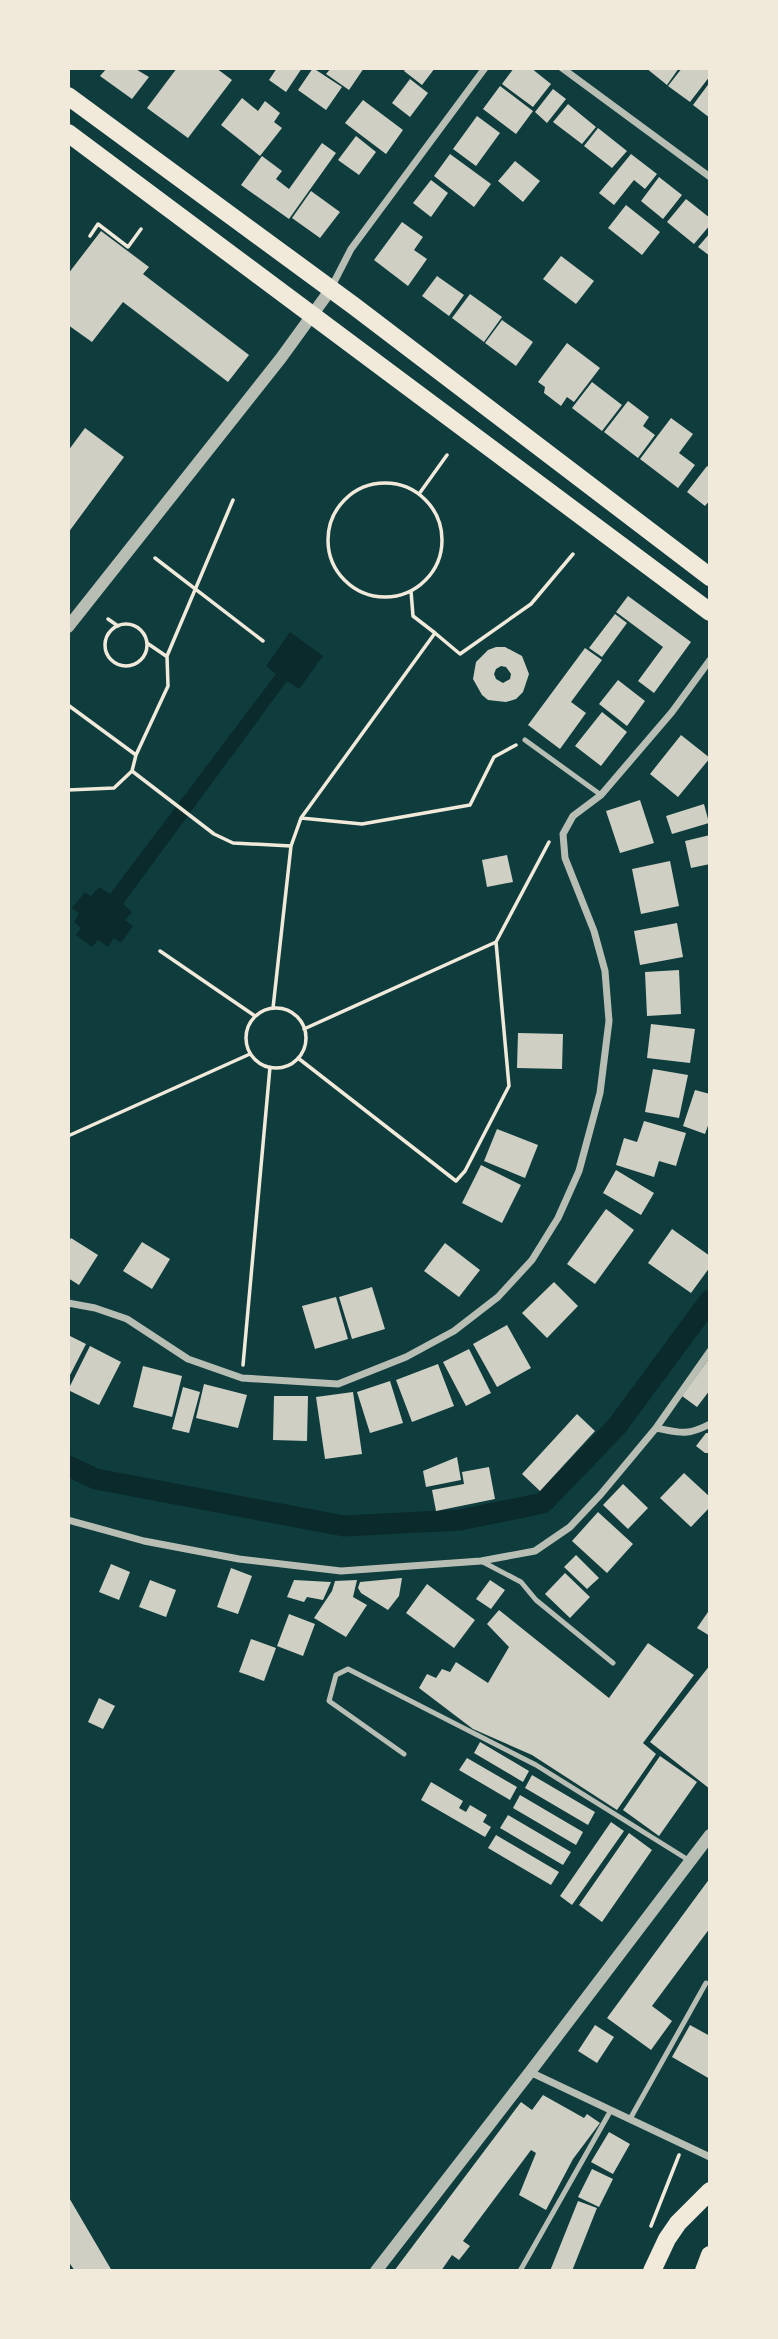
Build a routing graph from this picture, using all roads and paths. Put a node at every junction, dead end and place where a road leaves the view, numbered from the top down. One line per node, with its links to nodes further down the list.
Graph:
1 (485, 68): 8 (street)
2 (562, 68): 5 (street)
3 (68, 96): 8 (main road)
4 (68, 133): 9 (main road)
5 (710, 177)
6 (141, 229): 7 (path)
7 (90, 236)
8 (331, 289): 9 (street); 15 (main road)
9 (314, 315): 18 (main road); 21 (street)
10 (447, 455): 11 (path)
11 (419, 494): 17 (path); 17 (path)
12 (233, 500): 16 (path)
13 (573, 554): 22 (path)
14 (155, 558): 16 (path)
15 (710, 577)
16 (195, 590): 23 (path); 25 (path)
17 (411, 591): 22 (path)
18 (710, 612)
19 (108, 619): 20 (path)
20 (118, 626): 24 (path); 24 (path)
21 (68, 627)
22 (435, 633): 33 (path)
23 (263, 641)
24 (147, 643): 25 (path)
25 (167, 656): 29 (path)
26 (710, 660): 32 (street)
27 (68, 705): 29 (path)
28 (525, 740): 32 (lane); 33 (path)
29 (136, 755): 30 (path)
30 (132, 771): 31 (path); 35 (path)
31 (68, 790)
32 (601, 795): 34 (street)
33 (301, 818): 35 (path)
34 (564, 834): 36 (path); 47 (street)
35 (291, 846): 38 (path)
36 (496, 942): 40 (path); 42 (path)
37 (160, 951): 39 (path)
38 (273, 1008): 39 (path); 40 (path)
39 (255, 1016): 41 (path)
40 (304, 1029): 42 (path)
41 (250, 1054): 43 (path); 44 (path)
42 (298, 1058): 43 (path)
43 (270, 1068): 47 (path)
44 (68, 1136)
45 (68, 1303): 47 (street)
46 (710, 1351): 49 (street)
47 (242, 1378)
48 (710, 1424): 49 (street)
49 (656, 1428): 51 (street)
50 (68, 1520): 51 (street)
51 (481, 1561): 52 (lane)
52 (613, 1663)
53 (404, 1754): 55 (lane)
54 (710, 1835): 55 (street)
55 (690, 1861): 57 (street)
56 (706, 1983): 59 (lane)
57 (530, 2072): 58 (street); 65 (street)
58 (611, 2110): 59 (street); 66 (lane)
59 (630, 2119): 60 (street)
60 (683, 2143): 61 (street); 63 (path)
61 (710, 2157)
62 (709, 2194): 67 (main road)
63 (649, 2231)
64 (710, 2255): 68 (main road)
65 (376, 2271)
66 (520, 2271)
67 (652, 2271)
68 (704, 2271)

